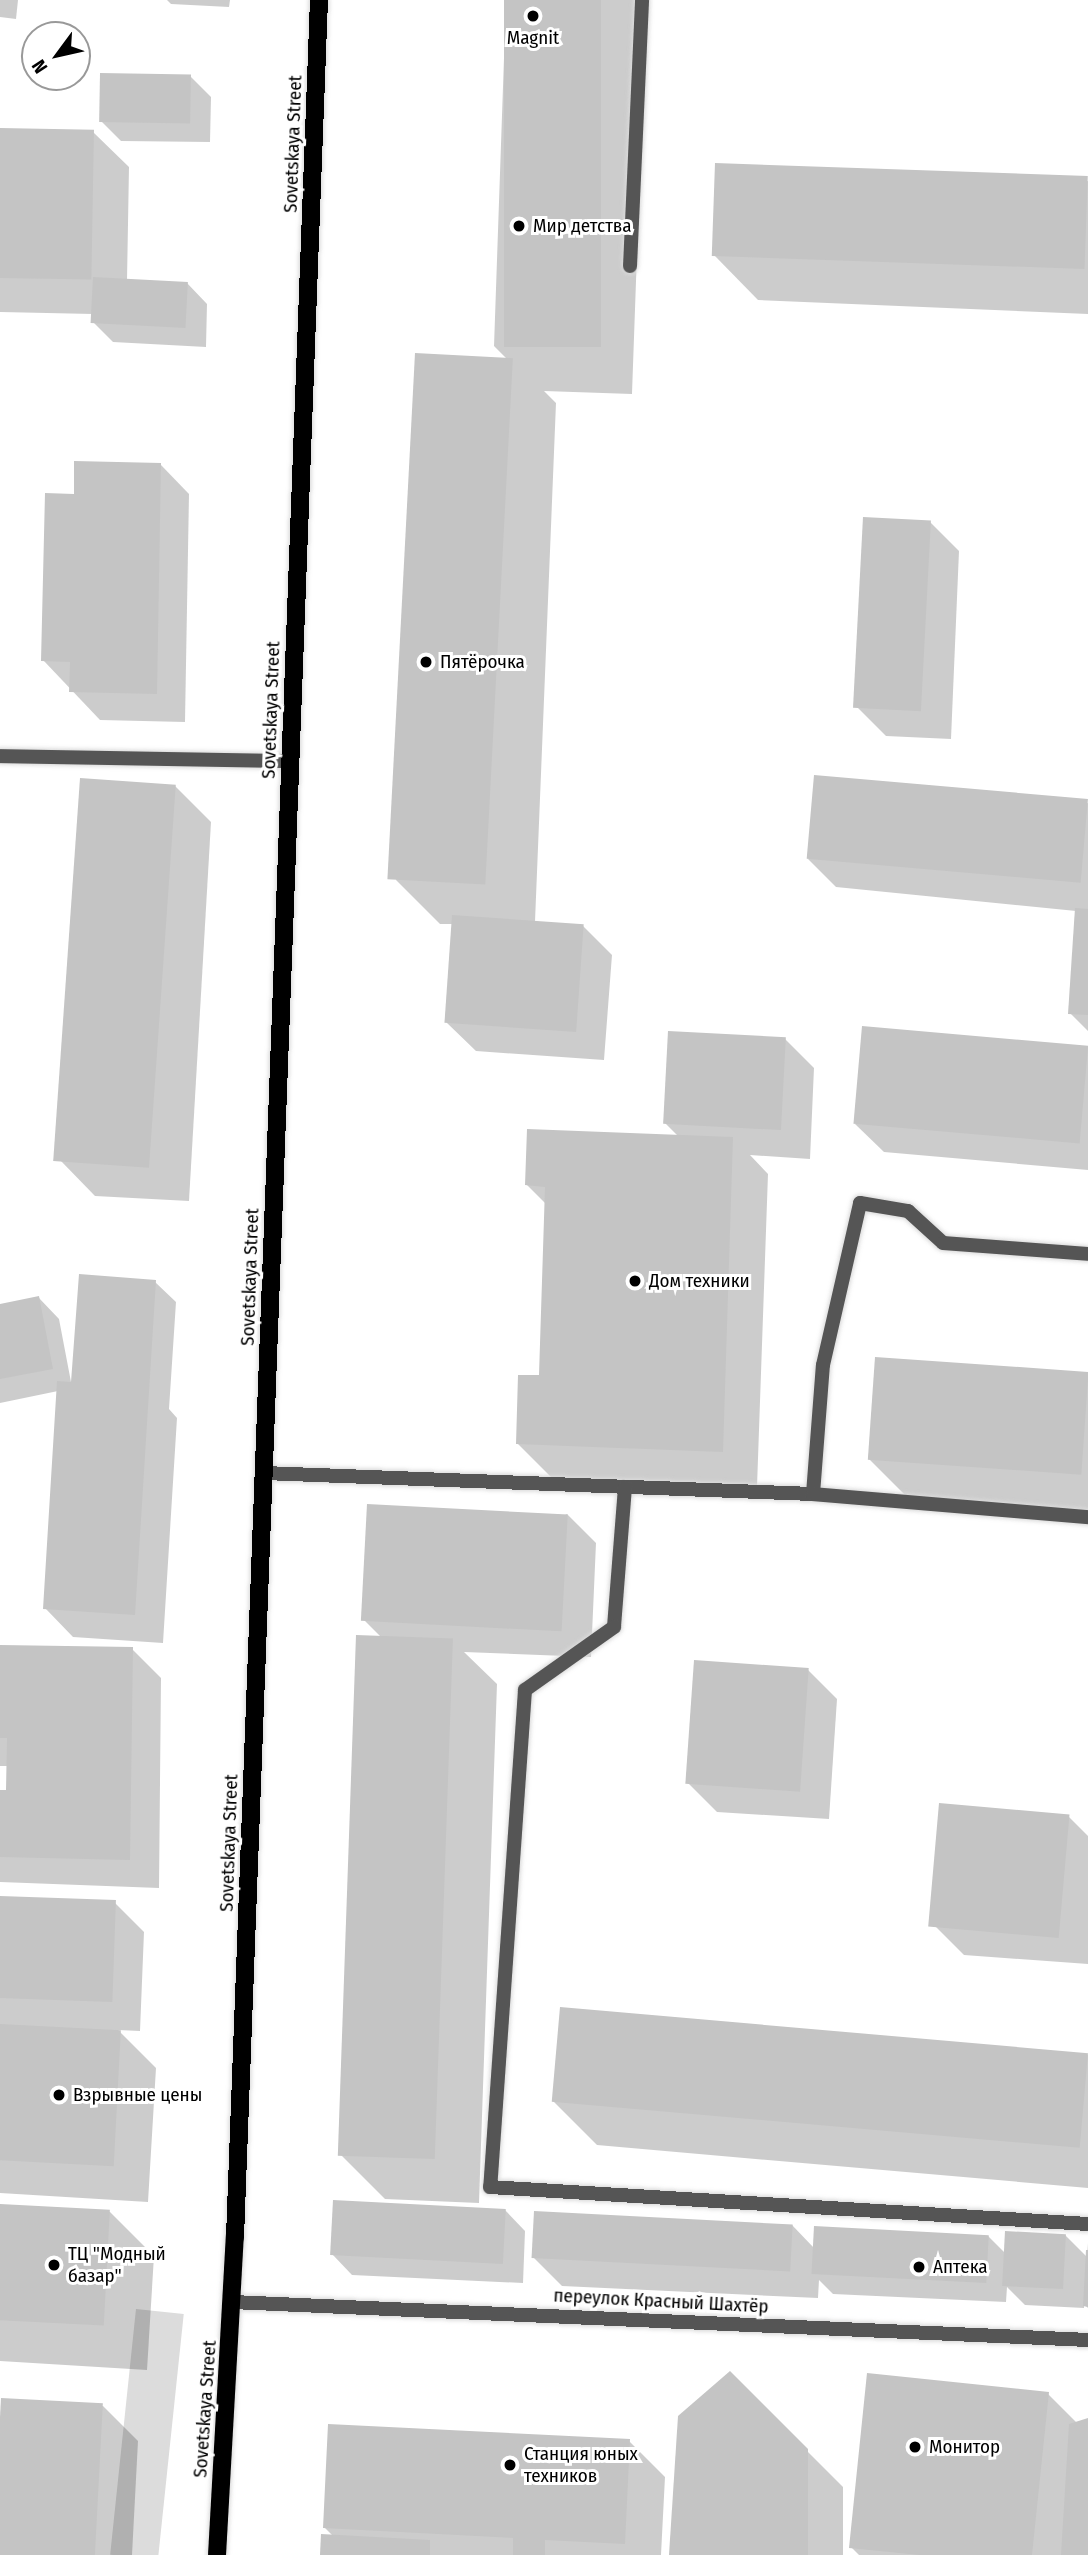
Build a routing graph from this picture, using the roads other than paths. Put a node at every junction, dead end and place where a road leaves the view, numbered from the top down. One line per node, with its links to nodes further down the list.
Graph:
1 (320, 0): 5 (main road, Sovetskaya Street)
2 (642, 0): 3 (street)
3 (630, 266)
4 (0, 756): 5 (street)
5 (290, 761): 7 (main road, Sovetskaya Street)
6 (1088, 1254): 9 (street)
7 (264, 1473): 8 (street); 12 (main road, Sovetskaya Street)
8 (625, 1487): 9 (street); 11 (street)
9 (813, 1494): 10 (street)
10 (1088, 1517)
11 (1088, 2224)
12 (232, 2302): 13 (street, переулок Красный Шахтёр); 14 (main road, Sovetskaya Street)
13 (1088, 2340)
14 (217, 2555)

